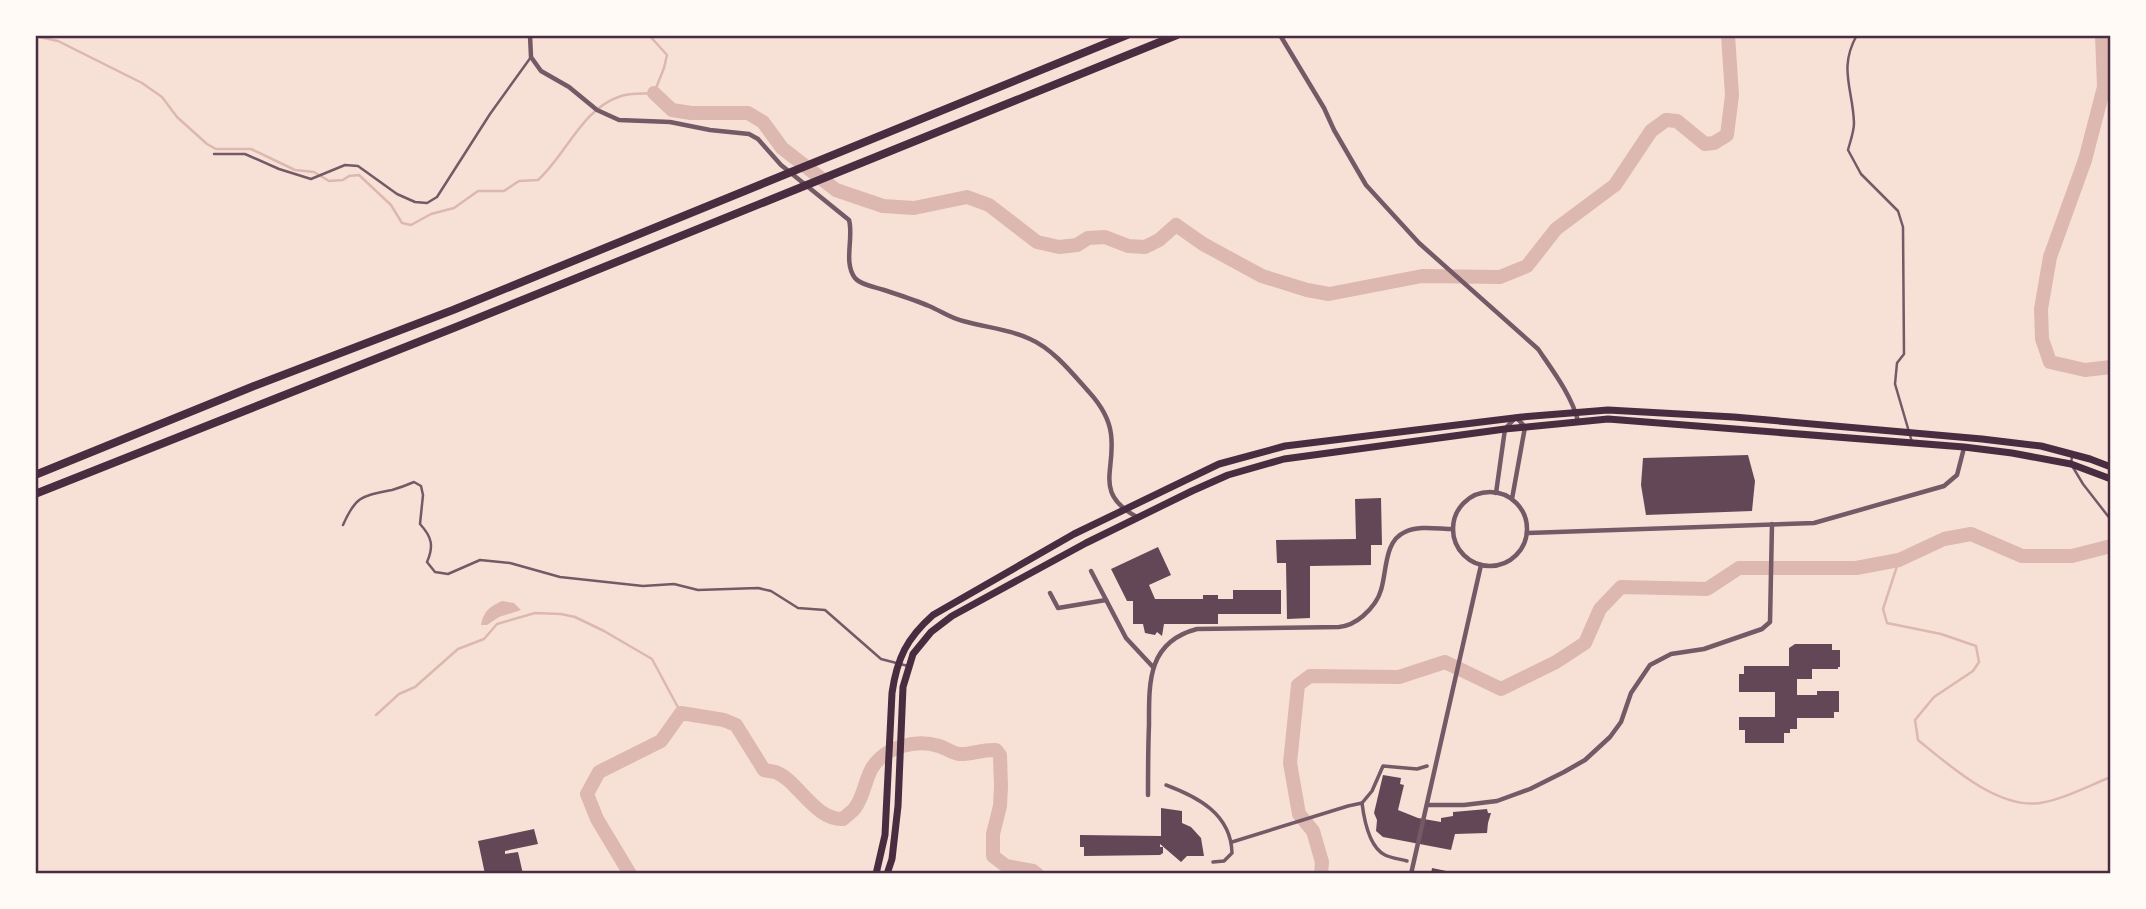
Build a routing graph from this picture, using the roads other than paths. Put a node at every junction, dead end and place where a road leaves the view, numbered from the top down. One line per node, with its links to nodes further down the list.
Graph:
1 (530, 35): 6 (street)
2 (1127, 35): 19 (highway)
3 (1177, 35): 22 (highway)
4 (1280, 35): 8 (street)
5 (1857, 35): 13 (lane)
6 (531, 57): 7 (lane); 24 (street)
7 (214, 154)
8 (1576, 412): 9 (main road); 10 (street); 13 (main road)
9 (1516, 417): 11 (street); 12 (street); 24 (main road)
10 (1578, 422): 11 (main road); 14 (main road)
11 (1525, 427): 12 (main road); 23 (street)
12 (1505, 429): 21 (street); 25 (main road)
13 (1910, 433): 14 (lane); 16 (main road)
14 (1912, 442): 15 (main road)
15 (1964, 447): 17 (main road); 27 (street)
16 (2073, 454): 17 (lane); 18 (main road)
17 (2071, 464): 20 (main road); 26 (lane)
18 (2111, 467)
19 (35, 475)
20 (2111, 479)
21 (1496, 493): 23 (street); 29 (street)
22 (35, 494)
23 (1512, 499): 30 (street)
24 (1123, 510): 25 (street); 35 (main road)
25 (1137, 518): 36 (main road)
26 (2111, 520)
27 (1772, 524): 30 (street); 42 (street)
28 (343, 525): 35 (lane)
29 (1453, 529): 31 (street); 37 (street)
30 (1528, 533): 31 (street)
31 (1481, 565): 42 (street)
32 (1091, 570): 34 (street)
33 (1050, 593): 34 (street)
34 (1106, 600): 37 (street)
35 (898, 663): 36 (lane); 46 (main road)
36 (908, 666): 47 (main road)
37 (1153, 667): 40 (street)
38 (1427, 766): 41 (street)
39 (1166, 785): 43 (street)
40 (1148, 795)
41 (1362, 803): 43 (street); 44 (street)
42 (1427, 805): 48 (street)
43 (1232, 842): 45 (street)
44 (1407, 861)
45 (1213, 862)
46 (876, 874)
47 (887, 874)
48 (1411, 874)

